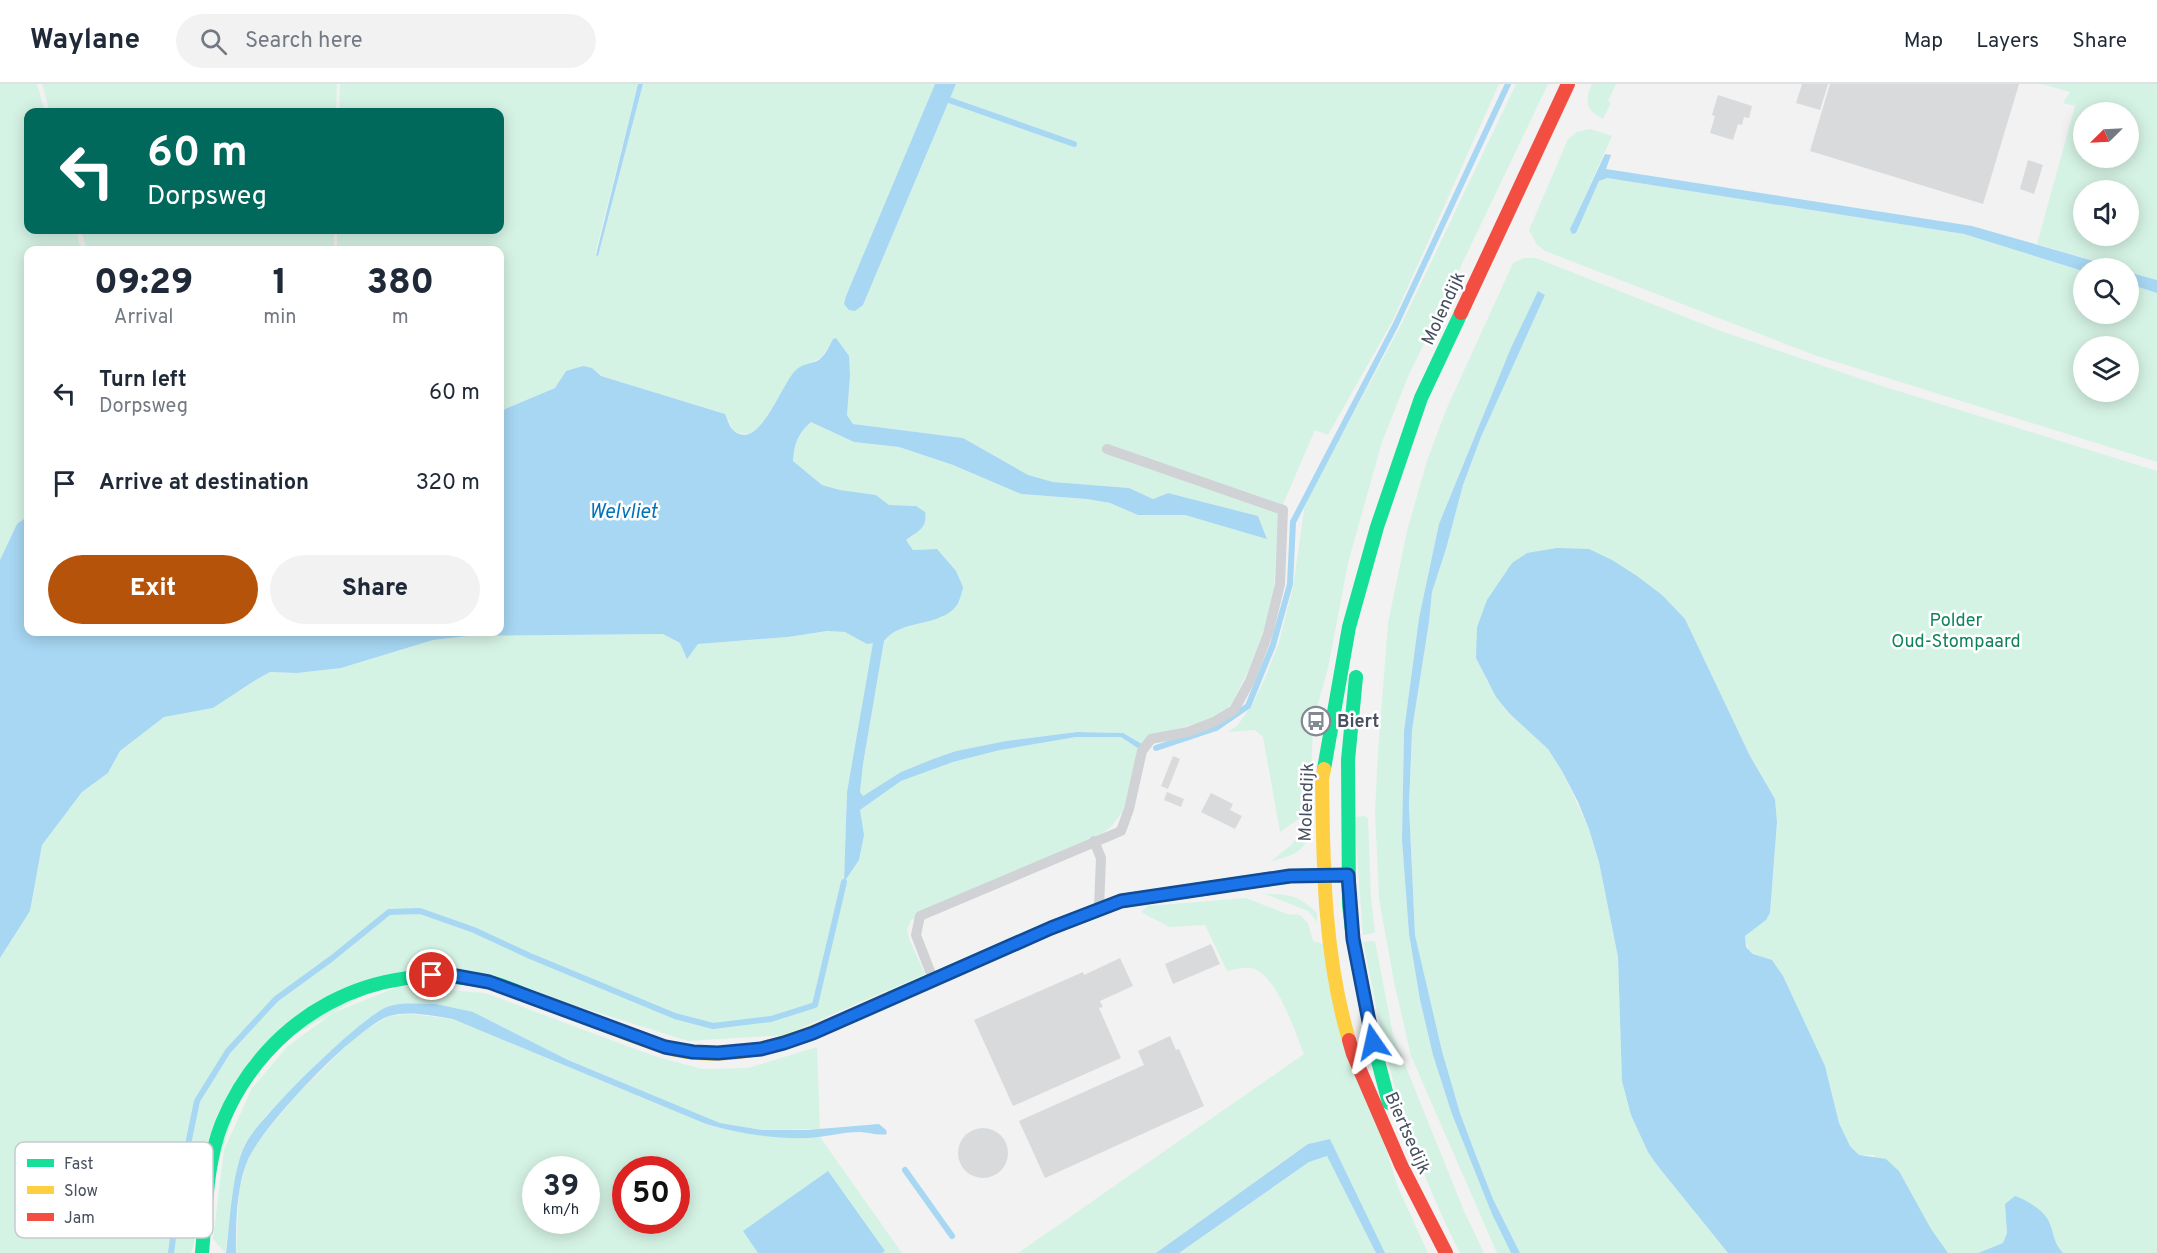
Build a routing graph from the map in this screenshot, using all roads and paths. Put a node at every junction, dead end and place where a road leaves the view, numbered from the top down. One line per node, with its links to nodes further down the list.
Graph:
1 (1568, 84): 3 (main road, Molendijk)
2 (1107, 449): 4 (lane)
3 (1371, 556): 5 (main road, Molendijk); 6 (main road, Molendijk)
4 (1094, 841): 7 (lane); 8 (lane)
5 (1348, 875): 6 (main road); 10 (main road, Biertsedijk)
6 (1323, 876): 7 (main road); 10 (main road, Biertsedijk)
7 (1099, 908): 8 (main road)
8 (934, 980): 9 (main road)
9 (213, 1165)
10 (1434, 1227): 13 (main road, Biertsedijk)
11 (204, 1238): 12 (main road)
12 (202, 1253)
13 (1446, 1253)

